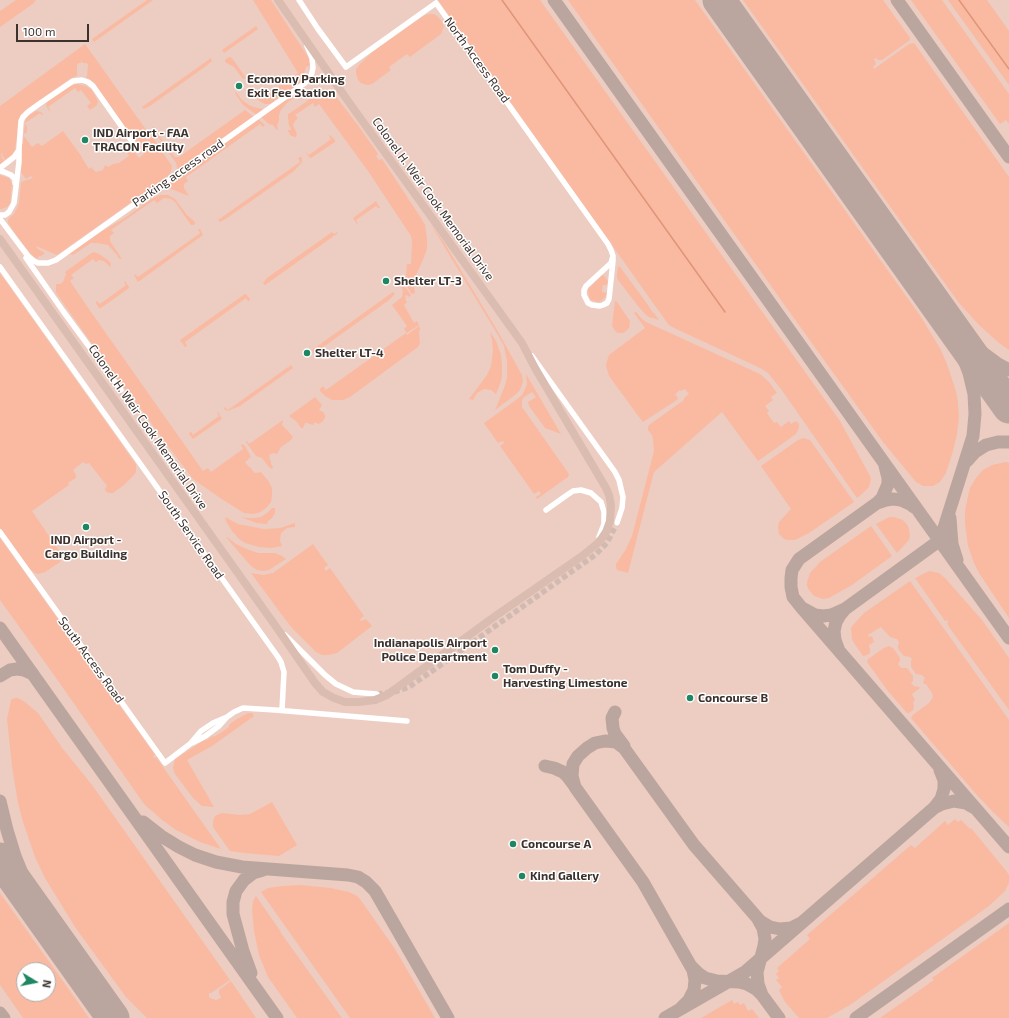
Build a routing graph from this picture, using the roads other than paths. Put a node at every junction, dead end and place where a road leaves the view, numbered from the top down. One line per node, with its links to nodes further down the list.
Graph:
1 (278, 0): 3 (street, Colonel H. Weir Cook Memorial Drive)
2 (299, 0): 13 (street, North Access Road)
3 (301, 33): 11 (street, Parking access road); 15 (street, Colonel H. Weir Cook Memorial Drive)
4 (19, 149): 5 (street); 6 (street); 8 (street)
5 (138, 150)
6 (0, 168)
7 (0, 171): 8 (street)
8 (16, 187): 9 (street)
9 (0, 215)
10 (0, 219): 11 (street)
11 (10, 233): 16 (street)
12 (0, 239): 21 (street, Colonel H. Weir Cook Memorial Drive)
13 (613, 256): 13 (street, North Access Road)
14 (0, 267): 23 (street, South Service Road)
15 (522, 343): 18 (street); 20 (street, Colonel H. Weir Cook Memorial Drive)
16 (121, 390)
17 (546, 510): 20 (street)
18 (617, 523)
19 (0, 532): 23 (street, South Access Road)
20 (592, 549): 21 (street, Colonel H. Weir Cook Memorial Drive)
21 (277, 628): 22 (street)
22 (376, 694)
23 (282, 710): 24 (street)
24 (407, 721)

